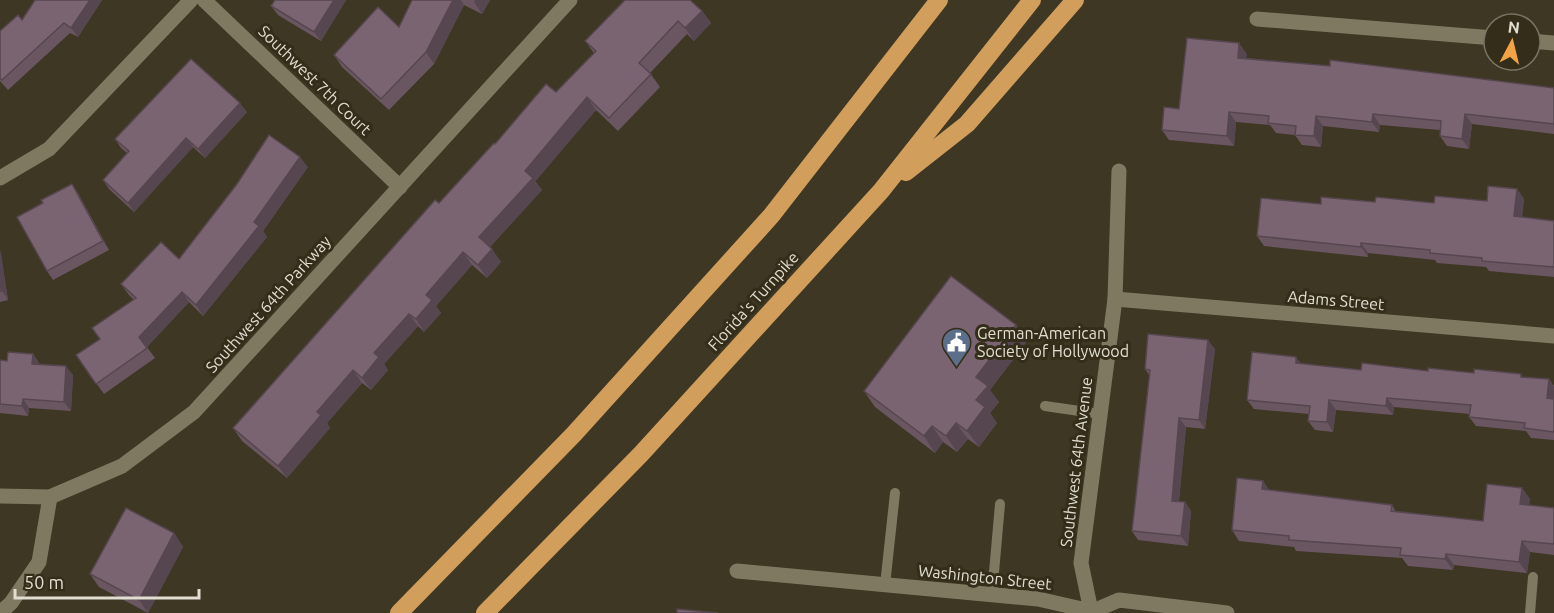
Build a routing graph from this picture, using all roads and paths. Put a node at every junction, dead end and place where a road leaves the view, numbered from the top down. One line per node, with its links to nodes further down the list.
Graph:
1 (191, 0): 10 (street)
2 (204, 0): 11 (street, Southwest 7th Court)
3 (570, 0): 11 (street, Southwest 64th Parkway)
4 (939, 0): 27 (highway)
5 (1032, 0): 12 (highway, Florida's Turnpike)
6 (1074, 0): 12 (highway)
7 (1257, 19): 8 (street)
8 (1482, 37)
9 (1119, 171): 13 (street, Southwest 64th Avenue)
10 (0, 178)
11 (400, 186): 19 (street, Southwest 64th Parkway)
12 (881, 192): 28 (highway, Florida's Turnpike)
13 (1115, 299): 14 (street, Adams Street); 16 (street, Southwest 64th Avenue)
14 (1554, 336)
15 (1045, 406): 16 (lane)
16 (1100, 414): 26 (street, Southwest 64th Avenue)
17 (895, 493): 23 (lane)
18 (0, 496): 19 (street)
19 (50, 497): 25 (street)
20 (1000, 504): 24 (lane)
21 (737, 571): 23 (street, Washington Street)
22 (1533, 577): 30 (lane)
23 (885, 585): 24 (street, Washington Street)
24 (992, 595): 26 (street, Washington Street)
25 (0, 612)
26 (1090, 612): 29 (street)
27 (399, 613)
28 (485, 613)
29 (1227, 613)
30 (1530, 613)

